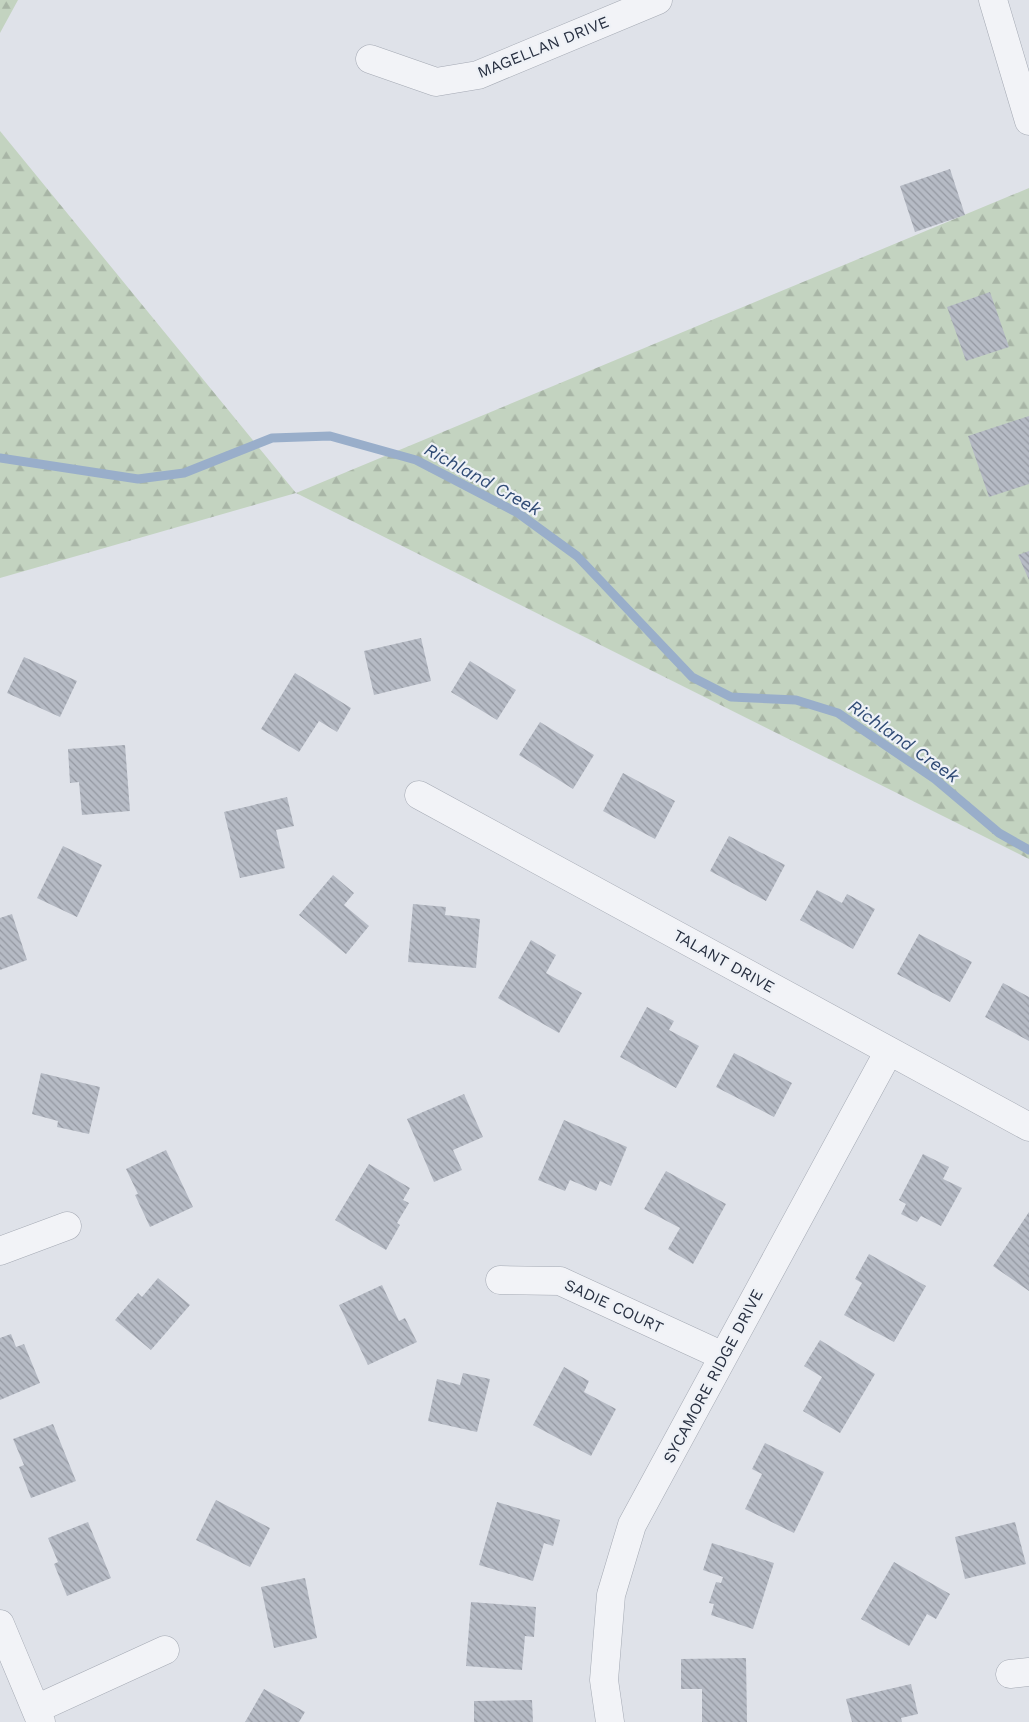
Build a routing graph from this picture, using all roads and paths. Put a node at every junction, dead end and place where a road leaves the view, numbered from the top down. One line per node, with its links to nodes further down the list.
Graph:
1 (658, 0): 3 (street, MAGELLAN DRIVE)
2 (994, 0): 4 (street)
3 (370, 58)
4 (1029, 121)
5 (419, 795): 6 (street, TALANT DRIVE)
6 (889, 1050): 7 (street, TALANT DRIVE); 11 (street, SYCAMORE RIDGE DRIVE)
7 (1029, 1127)
8 (67, 1226): 9 (street)
9 (0, 1251)
10 (500, 1280): 11 (street, SADIE COURT)
11 (723, 1356): 15 (street, SYCAMORE RIDGE DRIVE)
12 (0, 1624): 14 (street)
13 (164, 1650): 14 (street)
14 (39, 1716)
15 (610, 1722)

